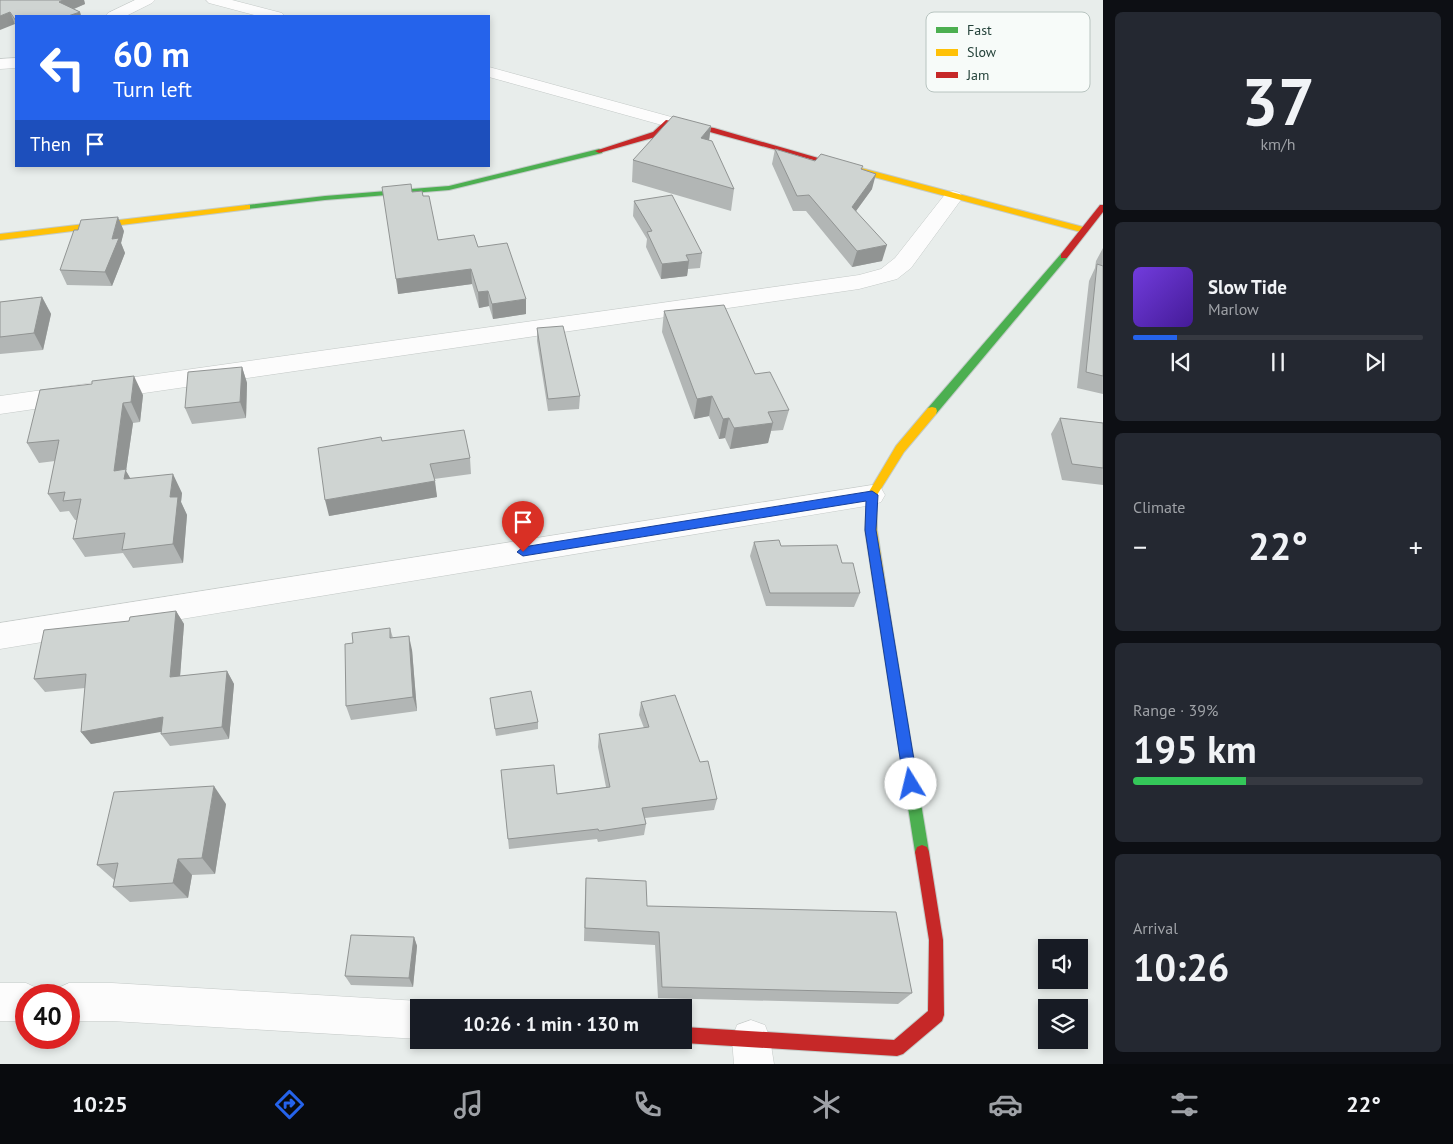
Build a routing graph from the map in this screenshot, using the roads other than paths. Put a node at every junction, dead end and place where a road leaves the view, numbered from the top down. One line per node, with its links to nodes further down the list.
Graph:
1 (147, 0): 3 (street)
2 (214, 0): 4 (street)
3 (116, 15)
4 (272, 15)
5 (15, 63): 6 (street)
6 (0, 64)
7 (490, 72): 8 (street)
8 (669, 122): 9 (street); 12 (street)
9 (953, 197): 11 (street); 13 (street)
10 (1103, 207): 11 (street)
11 (1084, 230): 14 (street)
12 (0, 237)
13 (0, 405)
14 (872, 495): 15 (street); 21 (street)
15 (0, 636)
16 (0, 1002): 17 (street)
17 (15, 1002)
18 (80, 1002): 19 (street)
19 (410, 1019)
20 (692, 1037): 21 (street)
21 (752, 1052)

